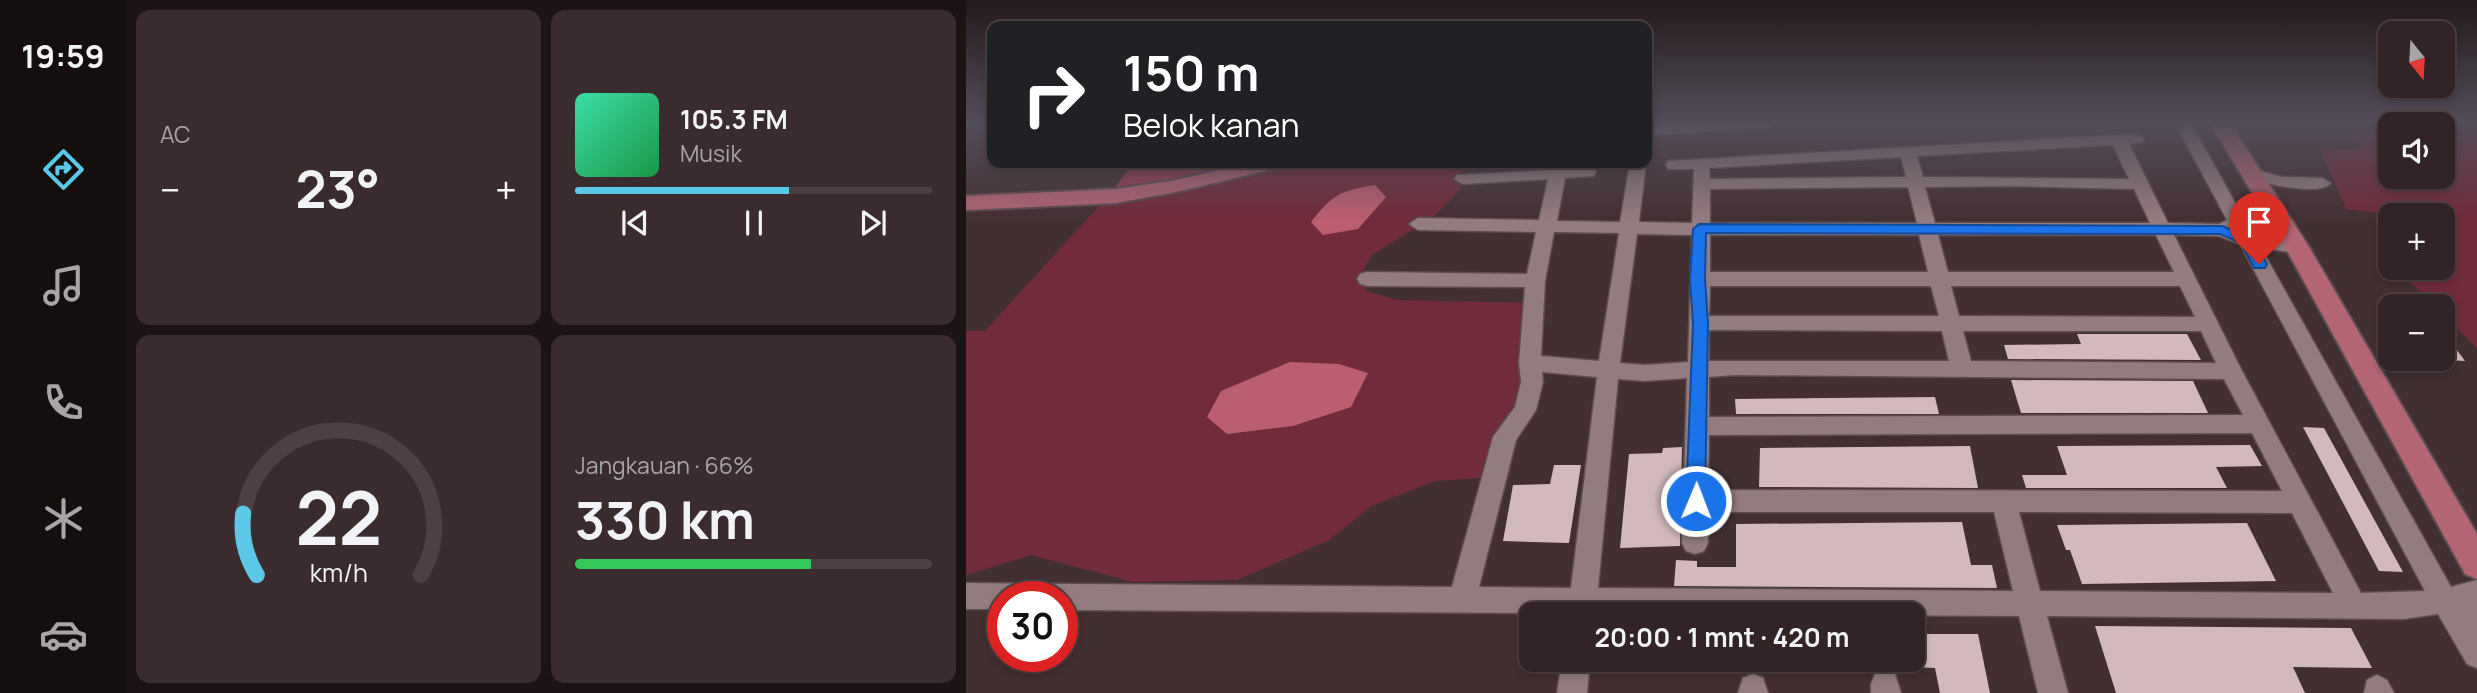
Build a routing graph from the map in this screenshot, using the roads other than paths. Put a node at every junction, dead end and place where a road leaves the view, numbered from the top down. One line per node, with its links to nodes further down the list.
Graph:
1 (1877, 155): 10 (street)
2 (1909, 155): 16 (street)
3 (2132, 155): 13 (street)
4 (2199, 155): 25 (street)
5 (2242, 155): 12 (main road)
6 (1674, 165): 10 (street)
7 (1253, 168): 17 (main road)
8 (1637, 168): 21 (street)
9 (1588, 172): 11 (street)
10 (1701, 174): 16 (street); 22 (street)
11 (1557, 175): 14 (street); 20 (street)
12 (2255, 175): 15 (street); 19 (main road)
13 (2136, 176): 16 (street); 24 (street)
14 (1463, 179)
15 (2322, 183)
16 (1917, 184): 23 (street)
17 (966, 203)
18 (1418, 224): 20 (street)
19 (2283, 224): 25 (street); 26 (main road)
20 (1547, 226): 21 (street); 31 (street)
21 (1627, 228): 22 (street); 38 (street)
22 (1699, 229): 23 (street); 28 (street)
23 (1927, 229): 24 (street); 29 (street)
24 (2163, 230): 25 (street); 30 (street)
25 (2235, 231): 26 (street); 52 (street)
26 (2297, 247): 46 (main road)
27 (1367, 279): 31 (street)
28 (1698, 279): 29 (street); 32 (street)
29 (1940, 279): 30 (street); 33 (street)
30 (2187, 279): 34 (street)
31 (1535, 281): 35 (street)
32 (1700, 323): 33 (street); 39 (street)
33 (1951, 323): 34 (street); 36 (street)
34 (2209, 324): 37 (street)
35 (1530, 363): 38 (street); 51 (street)
36 (1962, 369): 37 (street); 39 (street)
37 (2231, 370): 40 (street)
38 (1608, 371): 39 (street); 53 (street)
39 (1698, 371): 41 (street)
40 (2260, 424): 41 (street); 44 (street)
41 (1697, 426): 43 (street)
42 (2003, 500): 43 (street); 44 (street); 54 (street)
43 (1696, 501): 45 (street)
44 (2300, 502): 57 (street)
45 (1695, 542)
46 (2477, 564)
47 (2477, 592): 52 (street)
48 (966, 596): 49 (street)
49 (987, 596)
50 (1078, 597): 51 (street)
51 (1462, 600): 55 (street)
52 (2445, 601): 57 (street); 58 (street); 59 (street)
53 (1583, 602)
54 (2029, 602): 56 (street); 57 (street); 62 (street)
55 (1519, 603)
56 (1925, 603)
57 (2353, 604)
58 (2477, 613)
59 (2477, 654)
60 (1575, 672): 61 (street)
61 (1572, 693)
62 (2053, 693)

